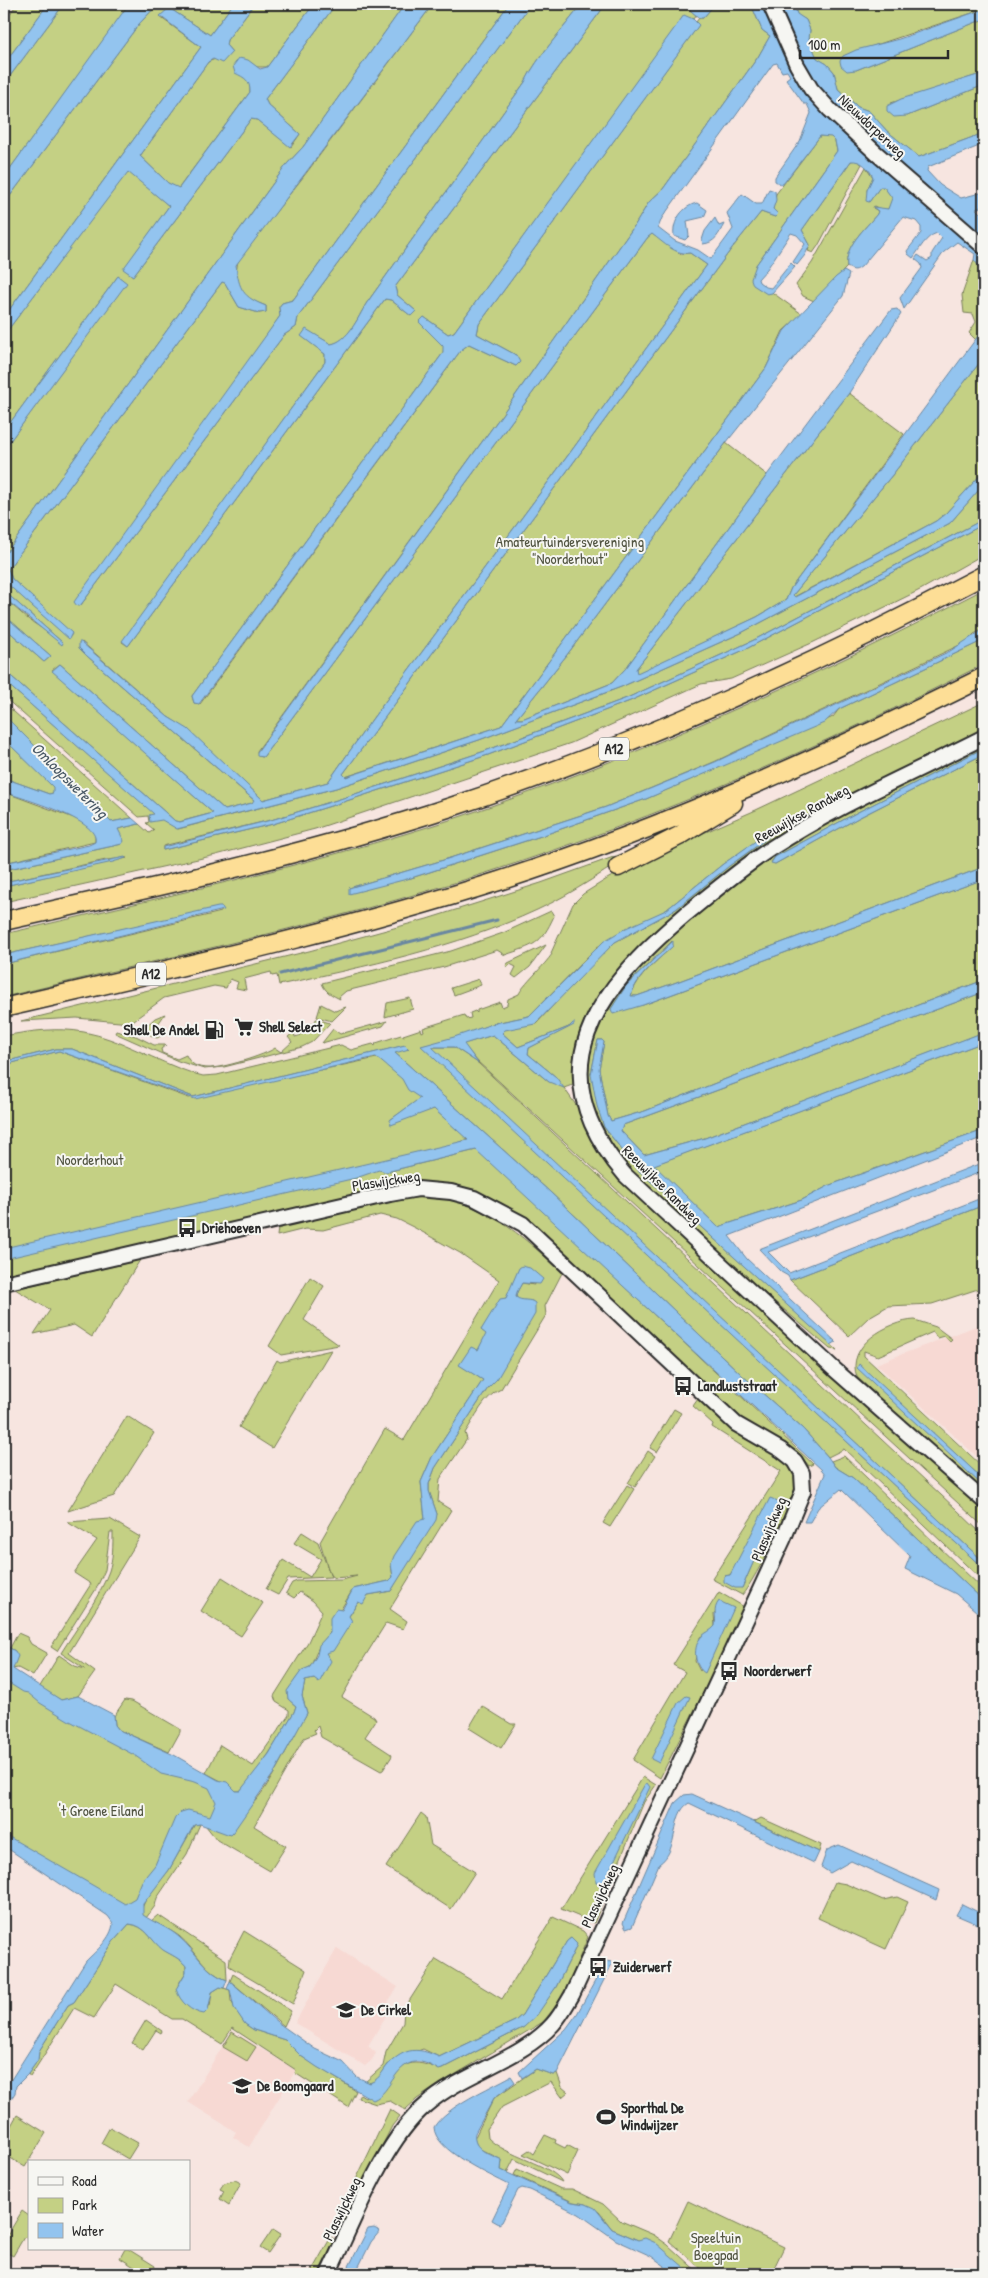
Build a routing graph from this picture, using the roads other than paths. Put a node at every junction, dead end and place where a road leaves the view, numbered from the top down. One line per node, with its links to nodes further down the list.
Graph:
1 (770, 4): 2 (street, Nieuwdorperweg)
2 (984, 247)
3 (984, 576): 8 (highway, A12)
4 (984, 677): 6 (highway, A12)
5 (984, 736): 11 (street, Reeuwijkse Randweg)
6 (787, 771): 7 (highway, A12); 9 (highway, A12)
7 (618, 867)
8 (4, 921)
9 (4, 1008)
10 (4, 1283): 12 (street, Plaswijckweg)
11 (984, 1501)
12 (328, 2274)

